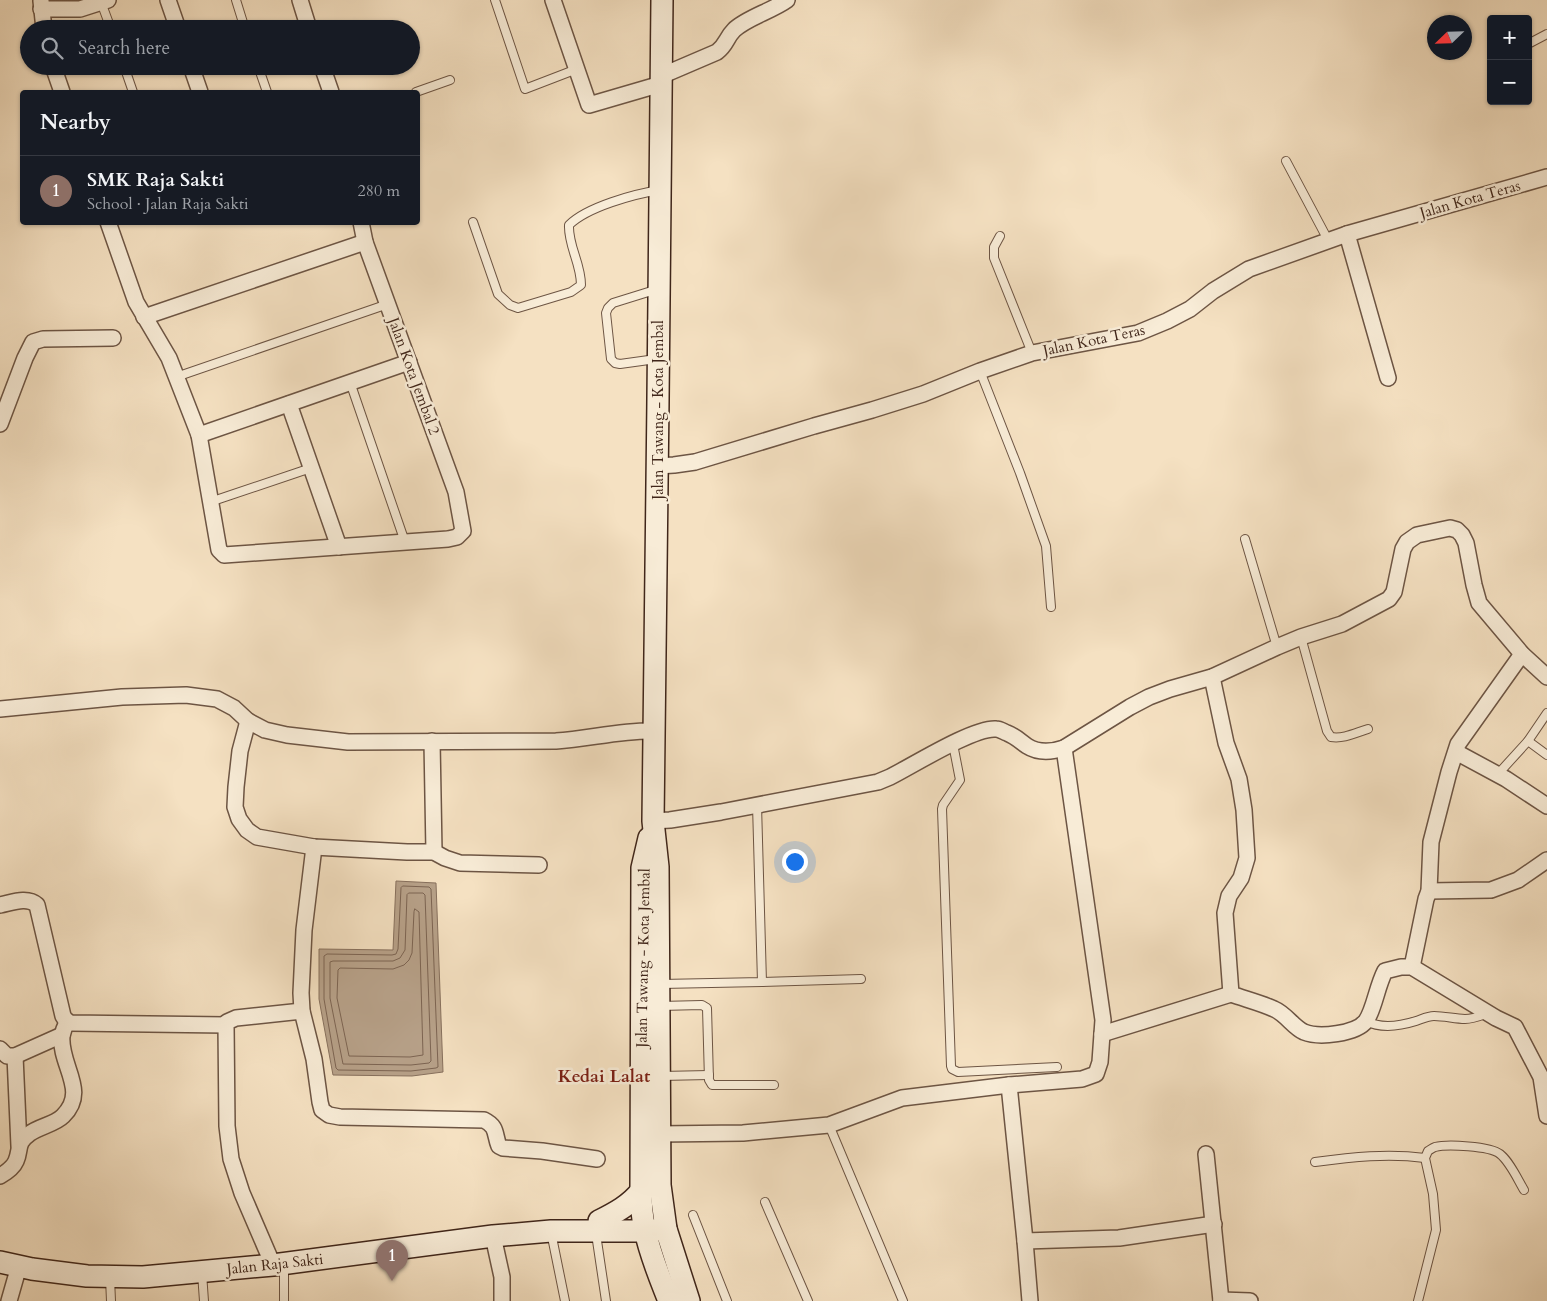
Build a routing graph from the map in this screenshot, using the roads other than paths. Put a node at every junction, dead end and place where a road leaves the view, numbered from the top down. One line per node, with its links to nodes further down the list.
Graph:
1 (168, 0): 12 (street)
2 (236, 0): 13 (lane)
3 (300, 0): 14 (street)
4 (495, 0): 17 (lane)
5 (553, 0): 17 (street)
6 (662, 0): 24 (main road, Jalan Tawang - Kota Jembal)
7 (787, 0): 24 (street)
8 (105, 1): 9 (street); 11 (lane)
9 (41, 5): 10 (street)
10 (43, 20)
11 (109, 20)
12 (175, 20)
13 (243, 20)
14 (306, 20)
15 (1547, 34): 16 (lane)
16 (1532, 42)
17 (577, 69): 24 (street)
18 (56, 75): 25 (street)
19 (127, 75): 26 (lane)
20 (194, 75): 27 (street)
21 (261, 75): 28 (lane)
22 (325, 75): 29 (street)
23 (450, 80): 30 (lane)
24 (661, 80): 33 (main road, Jalan Tawang - Kota Jembal)
25 (61, 90)
26 (132, 90)
27 (199, 90)
28 (266, 90)
29 (330, 90)
30 (420, 91)
31 (1286, 161): 39 (lane)
32 (1547, 176): 37 (street, Jalan Kota Teras)
33 (660, 190): 34 (lane); 41 (main road, Jalan Tawang - Kota Jembal)
34 (473, 222)
35 (109, 225): 43 (street)
36 (362, 225): 40 (street, Jalan Kota Jembal 2)
37 (1347, 234): 39 (street, Jalan Kota Teras); 50 (street)
38 (1000, 236): 45 (lane)
39 (1328, 240): 45 (street, Jalan Kota Teras)
40 (365, 242): 42 (street, Jalan Kota Jembal 2); 43 (street)
41 (658, 289): 46 (main road, Jalan Tawang - Kota Jembal); 46 (lane)
42 (388, 304): 47 (street, Jalan Kota Jembal 2); 49 (lane)
43 (144, 317): 49 (street)
44 (113, 338): 53 (street)
45 (1032, 353): 48 (street, Jalan Kota Teras)
46 (658, 359): 55 (main road, Jalan Tawang - Kota Jembal)
47 (409, 362): 51 (street); 59 (street, Jalan Kota Jembal 2)
48 (980, 371): 55 (street, Jalan Kota Teras); 61 (lane)
49 (176, 376): 54 (street)
50 (1388, 378)
51 (350, 382): 52 (street); 59 (lane)
52 (289, 404): 54 (street); 56 (street)
53 (0, 424)
54 (198, 435): 57 (street)
55 (658, 466): 71 (main road, Jalan Tawang - Kota Jembal)
56 (311, 468): 57 (lane); 60 (street)
57 (210, 502): 60 (street)
58 (1245, 539): 63 (lane)
59 (405, 542): 60 (street)
60 (339, 547)
61 (1051, 608)
62 (1301, 637): 63 (street); 64 (street); 70 (lane)
63 (1277, 647): 65 (street)
64 (1522, 654): 66 (street); 76 (street)
65 (1212, 677): 75 (street); 92 (street)
66 (1547, 677)
67 (0, 709): 69 (street)
68 (1547, 713): 73 (lane)
69 (248, 721): 72 (street); 82 (street)
70 (1368, 729)
71 (654, 731): 72 (street); 81 (main road, Jalan Tawang - Kota Jembal)
72 (432, 741): 83 (street)
73 (1528, 741): 77 (lane); 78 (lane)
74 (952, 744): 75 (street); 79 (street); 103 (lane)
75 (1064, 748): 99 (street)
76 (1456, 752): 78 (street); 86 (street)
77 (1547, 755)
78 (1498, 774): 80 (street)
79 (757, 805): 81 (street); 90 (lane)
80 (1547, 806)
81 (653, 821): 91 (main road, Jalan Tawang - Kota Jembal); 120 (main road, Jalan Tawang - Kota Jembal)
82 (314, 848): 83 (street); 94 (street)
83 (434, 852): 85 (street)
84 (1547, 860): 86 (street)
85 (539, 865)
86 (1429, 891): 88 (street)
87 (0, 905): 98 (street)
88 (1412, 967): 95 (street); 96 (street)
89 (861, 980): 90 (lane)
90 (762, 982): 91 (lane)
91 (658, 984): 93 (main road, Jalan Tawang - Kota Jembal)
92 (1231, 994): 96 (street); 99 (street)
93 (658, 1006): 104 (lane); 105 (main road, Jalan Tawang - Kota Jembal)
94 (302, 1011): 97 (street); 116 (street)
95 (1488, 1013): 96 (lane); 106 (street)
96 (1366, 1021)
97 (226, 1025): 98 (street); 132 (street)
98 (65, 1028): 101 (street); 113 (street)
99 (1102, 1034): 108 (street)
100 (0, 1049): 101 (street)
101 (15, 1056): 113 (street)
102 (1057, 1067): 103 (lane)
103 (991, 1070): 109 (lane)
104 (709, 1075): 105 (lane); 107 (lane)
105 (659, 1076): 112 (main road, Jalan Tawang - Kota Jembal)
106 (1544, 1076): 110 (street)
107 (774, 1085)
108 (1008, 1085): 109 (street); 129 (street)
109 (990, 1088): 111 (street)
110 (1547, 1116)
111 (829, 1126): 112 (street); 147 (lane)
112 (659, 1134): 123 (main road, Jalan Tawang - Kota Jembal)
113 (19, 1146): 118 (street)
114 (1206, 1154): 125 (street)
115 (1426, 1158): 117 (lane); 119 (lane); 150 (lane)
116 (597, 1159)
117 (1315, 1162)
118 (0, 1176)
119 (1524, 1190)
120 (641, 1191): 124 (main road, Jalan Tawang - Kota Jembal); 126 (main road)
121 (765, 1202): 146 (lane)
122 (694, 1215): 145 (lane)
123 (664, 1220): 124 (main road, Jalan Raja Sakti); 144 (main road, Jalan Tawang - Kota Jembal)
124 (643, 1223): 126 (main road, Jalan Raja Sakti); 130 (main road, Jalan Tawang - Kota Jembal)
125 (1214, 1224): 129 (street); 135 (street)
126 (599, 1228): 127 (main road, Jalan Raja Sakti); 130 (main road); 142 (lane)
127 (550, 1231): 128 (main road, Jalan Raja Sakti); 141 (lane)
128 (493, 1236): 132 (main road, Jalan Raja Sakti); 140 (street)
129 (1025, 1241): 148 (street)
130 (653, 1260): 143 (main road, Jalan Tawang - Kota Jembal)
131 (10, 1264): 134 (main road, Jalan Raja Sakti); 136 (street)
132 (278, 1265): 133 (main road, Jalan Raja Sakti); 139 (lane)
133 (202, 1272): 134 (main road, Jalan Raja Sakti); 138 (lane)
134 (110, 1276): 137 (lane)
135 (1221, 1300): 149 (street)
136 (9, 1301)
137 (111, 1301)
138 (204, 1301)
139 (284, 1301)
140 (502, 1301)
141 (565, 1301)
142 (606, 1301)
143 (669, 1301)
144 (689, 1301)
145 (727, 1301)
146 (808, 1301)
147 (903, 1301)
148 (1030, 1301)
149 (1250, 1301)
150 (1418, 1301)

